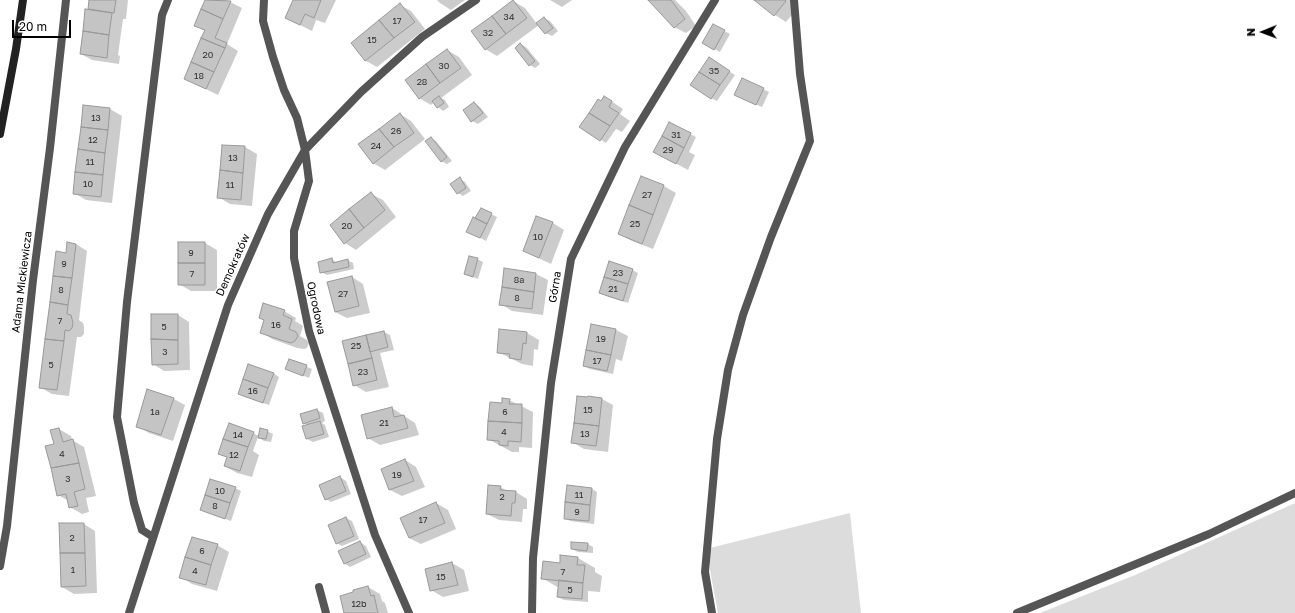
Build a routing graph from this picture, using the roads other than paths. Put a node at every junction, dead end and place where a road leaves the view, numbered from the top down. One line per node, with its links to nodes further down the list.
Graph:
1 (23, 0): 8 (street)
2 (66, 0): 12 (street, Adama Mickiewicza)
3 (168, 0): 11 (street)
4 (264, 0): 9 (street, Ogrodowa)
5 (476, 0): 9 (street, Demokratów)
6 (715, 0): 17 (street, Górna)
7 (794, 0): 18 (street)
8 (0, 134)
9 (305, 150): 11 (street, Demokratów); 16 (street, Ogrodowa)
10 (1295, 493): 19 (street)
11 (153, 537): 14 (street, Demokratów)
12 (0, 566)
13 (319, 587): 15 (street)
14 (129, 613)
15 (326, 613)
16 (409, 613)
17 (532, 613)
18 (712, 613)
19 (1017, 613)

